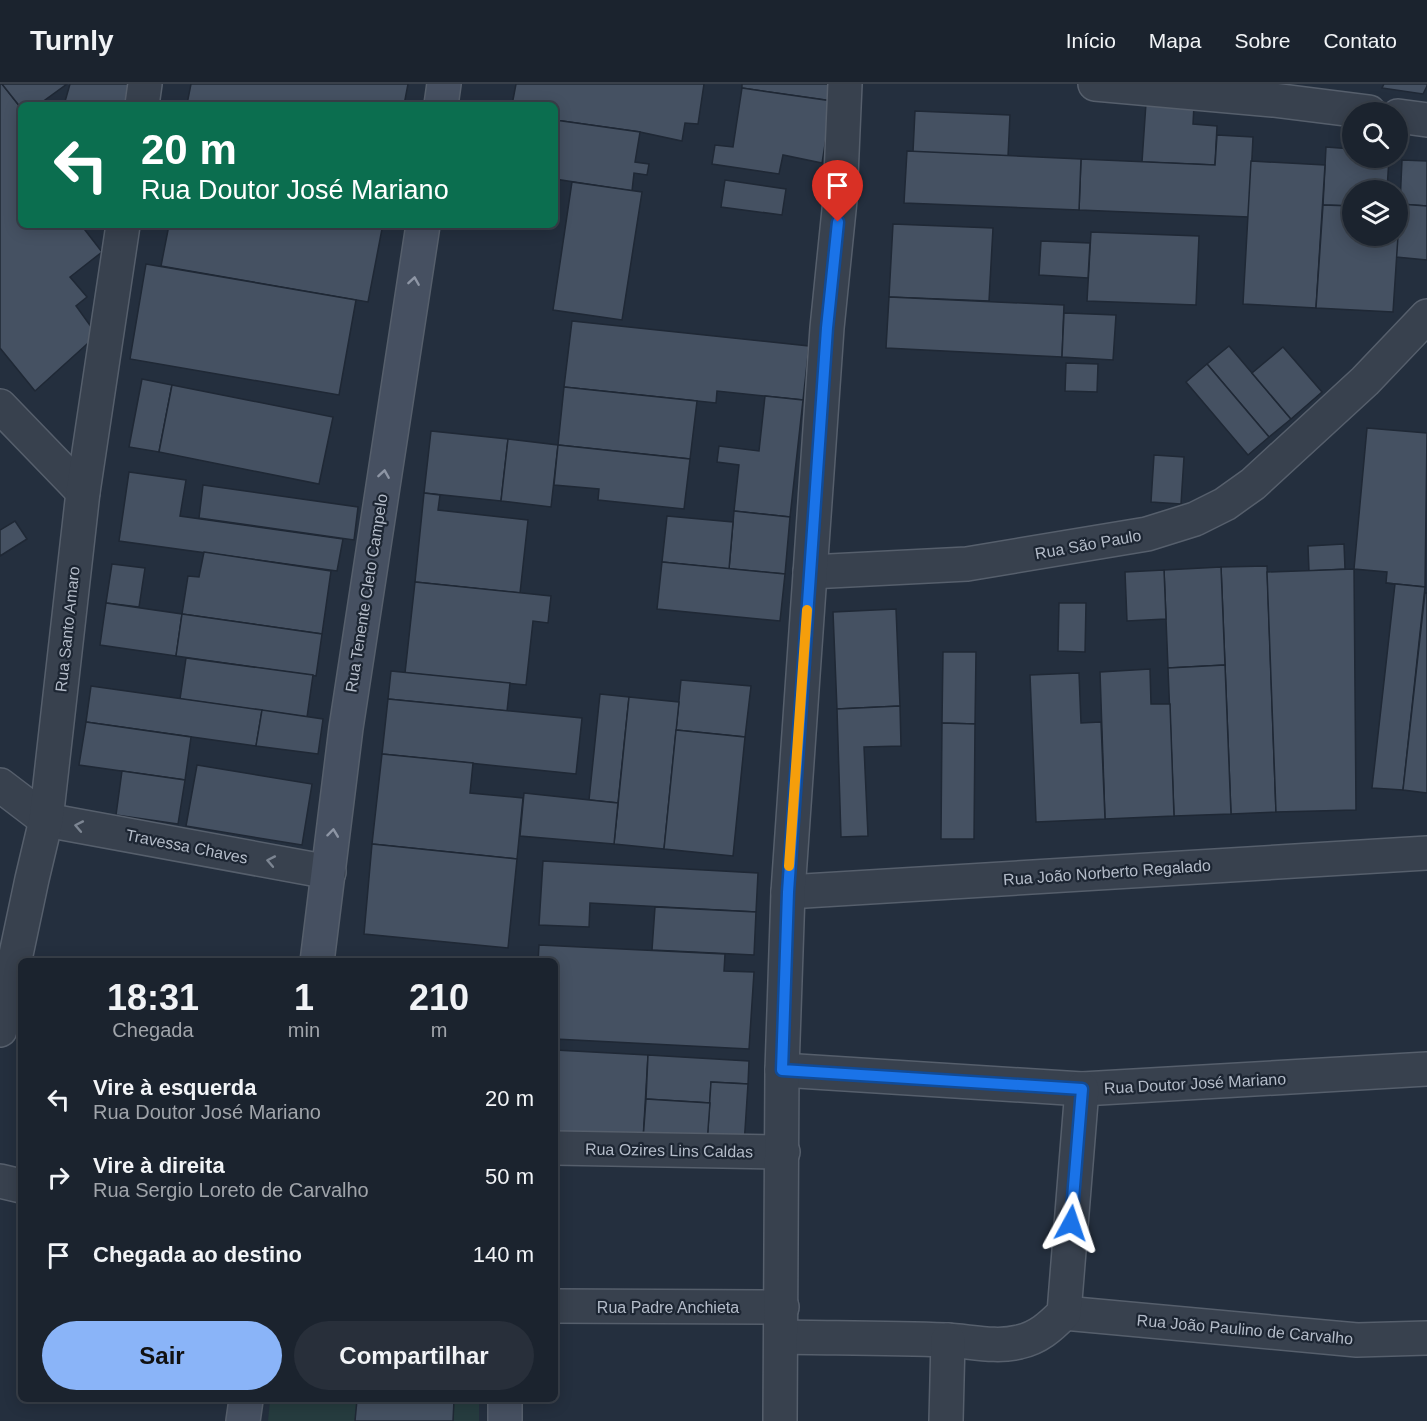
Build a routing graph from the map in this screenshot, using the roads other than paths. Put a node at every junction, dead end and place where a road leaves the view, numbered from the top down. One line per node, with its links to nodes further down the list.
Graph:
1 (145, 84): 5 (street)
2 (444, 84): 6 (main road)
3 (845, 84): 15 (street)
4 (1095, 84): 7 (street)
5 (142, 102)
6 (441, 102)
7 (1342, 109)
8 (1408, 117): 9 (street)
9 (1427, 120)
10 (123, 228): 14 (street, Rua Santo Amaro)
11 (423, 228): 19 (main road, Rua Tenente Cleto Campelo, one-way to 11)
12 (1427, 316): 15 (street, Rua São Paulo)
13 (0, 406): 14 (street)
14 (83, 492): 17 (street, Rua Santo Amaro)
15 (810, 572): 20 (street)
16 (0, 785): 17 (street)
17 (46, 820): 19 (street, Travessa Chaves, one-way to 17); 22 (street, Rua Santo Amaro)
18 (1427, 854): 20 (street, Rua João Norberto Regalado)
19 (329, 872): 21 (main road, Rua Tenente Cleto Campelo)
20 (788, 892): 24 (street)
21 (324, 958)
22 (0, 1030)
23 (1427, 1069): 25 (street, Rua Doutor José Mariano)
24 (782, 1070): 25 (street, Rua Doutor José Mariano); 27 (street)
25 (1082, 1089): 31 (street)
26 (558, 1148): 27 (street, Rua Ozires Lins Caldas)
27 (783, 1152): 32 (street)
28 (0, 1181): 29 (street)
29 (18, 1185)
30 (558, 1306): 32 (street, Rua Padre Anchieta)
31 (1064, 1313): 33 (street, Rua João Paulino de Carvalho); 34 (street)
32 (781, 1322): 34 (street); 39 (street)
33 (1427, 1338)
34 (948, 1340): 40 (street)
35 (246, 1402): 37 (main road)
36 (506, 1402): 38 (main road)
37 (243, 1421)
38 (505, 1421)
39 (780, 1421)
40 (946, 1421)

